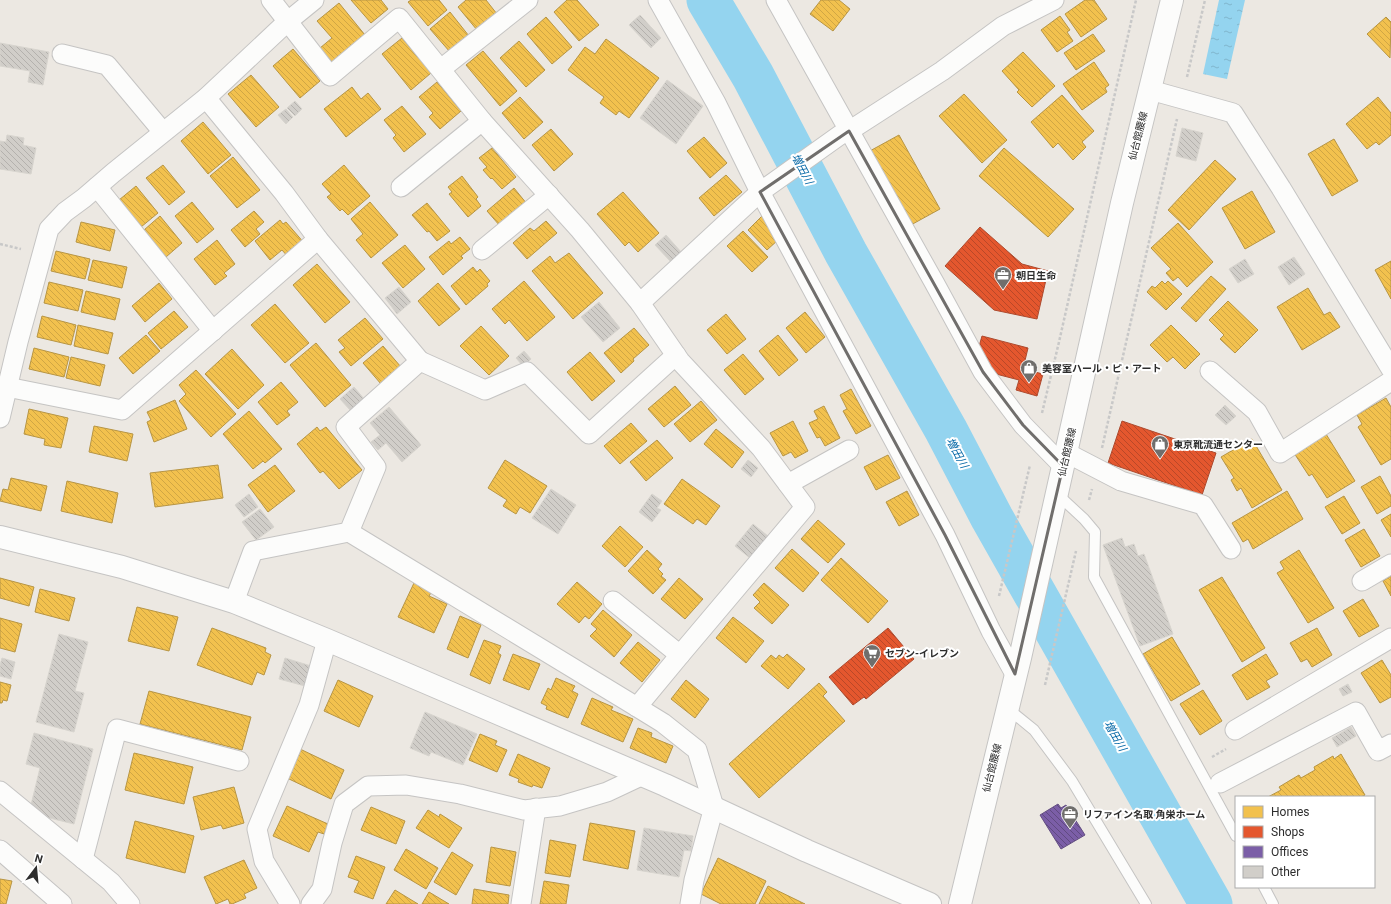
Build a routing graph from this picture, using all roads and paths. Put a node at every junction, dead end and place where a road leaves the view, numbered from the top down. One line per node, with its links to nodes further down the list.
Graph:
1 (270, 0): 10 (street)
2 (314, 0): 10 (street)
3 (528, 0): 12 (street)
4 (658, 0): 21 (street)
5 (776, 0): 18 (street)
6 (1054, 0): 18 (street)
7 (1136, 0): 33 (path)
8 (1172, 0): 13 (street, 仙台館腰線)
9 (1205, 0): 15 (path)
10 (287, 22): 12 (street); 14 (street)
11 (62, 54): 17 (street)
12 (441, 69): 16 (street)
13 (1150, 90): 15 (street); 35 (street, 仙台館腰線)
14 (206, 98): 17 (street); 23 (street)
15 (1182, 98): 29 (street); 36 (path)
16 (482, 121): 19 (street); 22 (street)
17 (163, 132): 20 (street)
18 (845, 133): 21 (street); 33 (street)
19 (401, 187)
20 (96, 188): 26 (street); 31 (street)
21 (760, 192): 25 (street); 51 (street)
22 (549, 195): 24 (street); 25 (street)
23 (318, 239): 26 (street); 28 (street)
24 (482, 250)
25 (640, 303): 27 (street)
26 (213, 330): 31 (street)
27 (676, 355): 28 (street); 37 (street)
28 (420, 361): 40 (street)
29 (1391, 370): 30 (street)
30 (1210, 371)
31 (7, 387): 32 (street)
32 (0, 418)
33 (1036, 438): 35 (street); 47 (path)
34 (849, 450): 37 (street)
35 (1065, 459): 36 (street); 38 (street, 仙台館腰線)
36 (1097, 470): 39 (path); 42 (street)
37 (788, 484): 50 (street)
38 (1055, 502): 39 (lane); 51 (street, 仙台館腰線)
39 (1084, 519): 52 (path); 63 (lane)
40 (349, 532): 46 (street); 53 (street)
41 (0, 537): 46 (street)
42 (1231, 549)
43 (1391, 564): 44 (street)
44 (1362, 581)
45 (613, 601): 50 (street)
46 (234, 602): 49 (street)
47 (998, 604)
48 (1391, 638): 55 (street)
49 (327, 640): 58 (street); 69 (street)
50 (680, 655): 53 (street)
51 (1017, 666): 54 (street, 仙台館腰線)
52 (1045, 686)
53 (637, 707): 62 (street)
54 (1007, 708): 74 (street, 仙台館腰線); 75 (lane)
55 (1236, 730)
56 (1391, 744): 59 (street)
57 (239, 761): 65 (street)
58 (641, 776): 61 (street); 62 (street)
59 (1220, 783)
60 (0, 791): 65 (street)
61 (536, 808): 70 (street); 71 (street)
62 (714, 808): 72 (street); 73 (street)
63 (1235, 834)
64 (0, 850): 67 (street)
65 (83, 859): 68 (street)
66 (1265, 888): 76 (lane)
67 (62, 904)
68 (130, 904)
69 (290, 904)
70 (311, 904)
71 (520, 904)
72 (690, 904)
73 (930, 904)
74 (960, 904)
75 (1146, 904)
76 (1273, 904)

